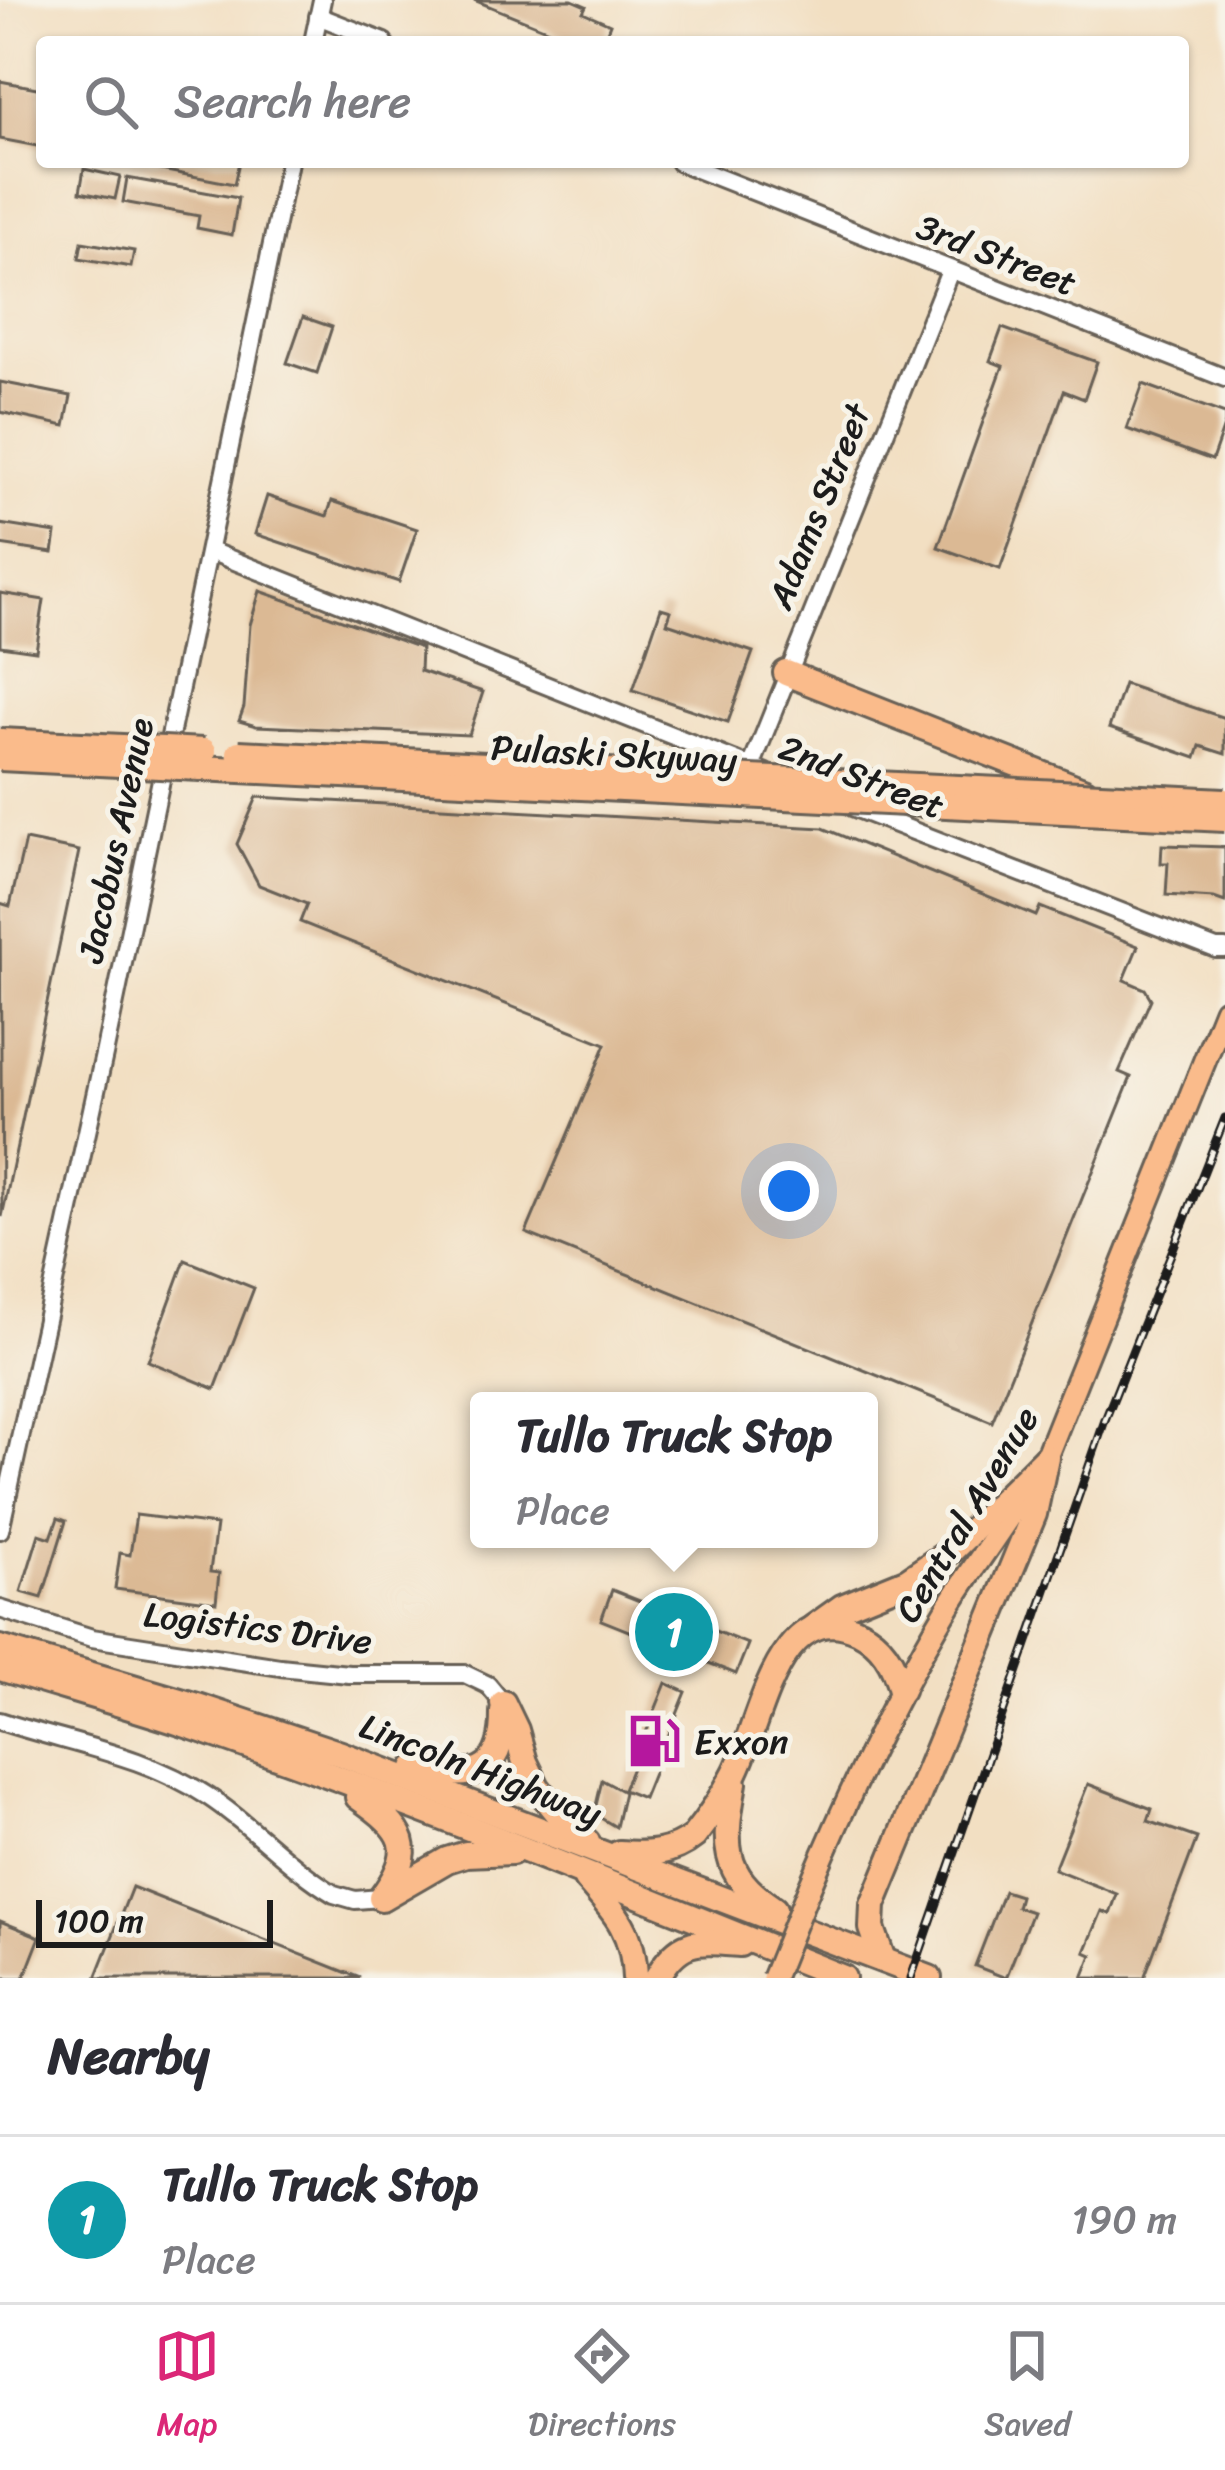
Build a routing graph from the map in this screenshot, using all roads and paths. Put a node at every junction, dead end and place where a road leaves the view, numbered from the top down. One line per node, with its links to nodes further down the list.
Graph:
1 (320, 8): 2 (street)
2 (373, 36)
3 (288, 168): 7 (street, Jacobus Avenue)
4 (694, 168): 5 (street, 3rd Street)
5 (950, 271): 6 (street, 3rd Street); 8 (street, Adams Street)
6 (1225, 378)
7 (210, 551): 11 (street, 2nd Street); 16 (street, Jacobus Avenue)
8 (786, 674): 11 (street, Adams Street); 12 (highway, bridge)
9 (0, 741): 12 (highway, Pulaski Skyway, bridge)
10 (0, 758): 12 (highway, Pulaski Skyway, bridge)
11 (751, 767): 13 (street, 2nd Street)
12 (1225, 811)
13 (1225, 949)
14 (1225, 1010): 15 (main road, Central Avenue)
15 (1046, 1456): 18 (highway); 22 (main road, Central Avenue); 33 (highway)
16 (0, 1530)
17 (0, 1609): 23 (street, Logistics Drive)
18 (813, 1628): 22 (highway); 26 (highway)
19 (0, 1648): 21 (highway, Lincoln Highway)
20 (0, 1669): 21 (highway, Lincoln Highway)
21 (43, 1671): 25 (highway, Lincoln Highway)
22 (901, 1690): 36 (main road, Central Avenue, bridge)
23 (502, 1703): 25 (highway); 28 (highway)
24 (0, 1721): 30 (street)
25 (334, 1765): 27 (highway, Lincoln Highway); 28 (highway, Lincoln Highway); 30 (highway)
26 (736, 1772): 28 (highway); 31 (highway)
27 (526, 1851): 29 (highway, Lincoln Highway); 30 (highway)
28 (597, 1851): 31 (highway, Lincoln Highway)
29 (580, 1872): 32 (highway, Lincoln Highway); 34 (highway)
30 (381, 1898)
31 (816, 1937): 33 (highway, Lincoln Highway)
32 (762, 1945): 35 (highway); 37 (highway, Lincoln Highway)
33 (883, 1960): 38 (highway, Lincoln Highway)
34 (635, 1978)
35 (657, 1978)
36 (773, 1978)
37 (843, 1978)
38 (929, 1978)

